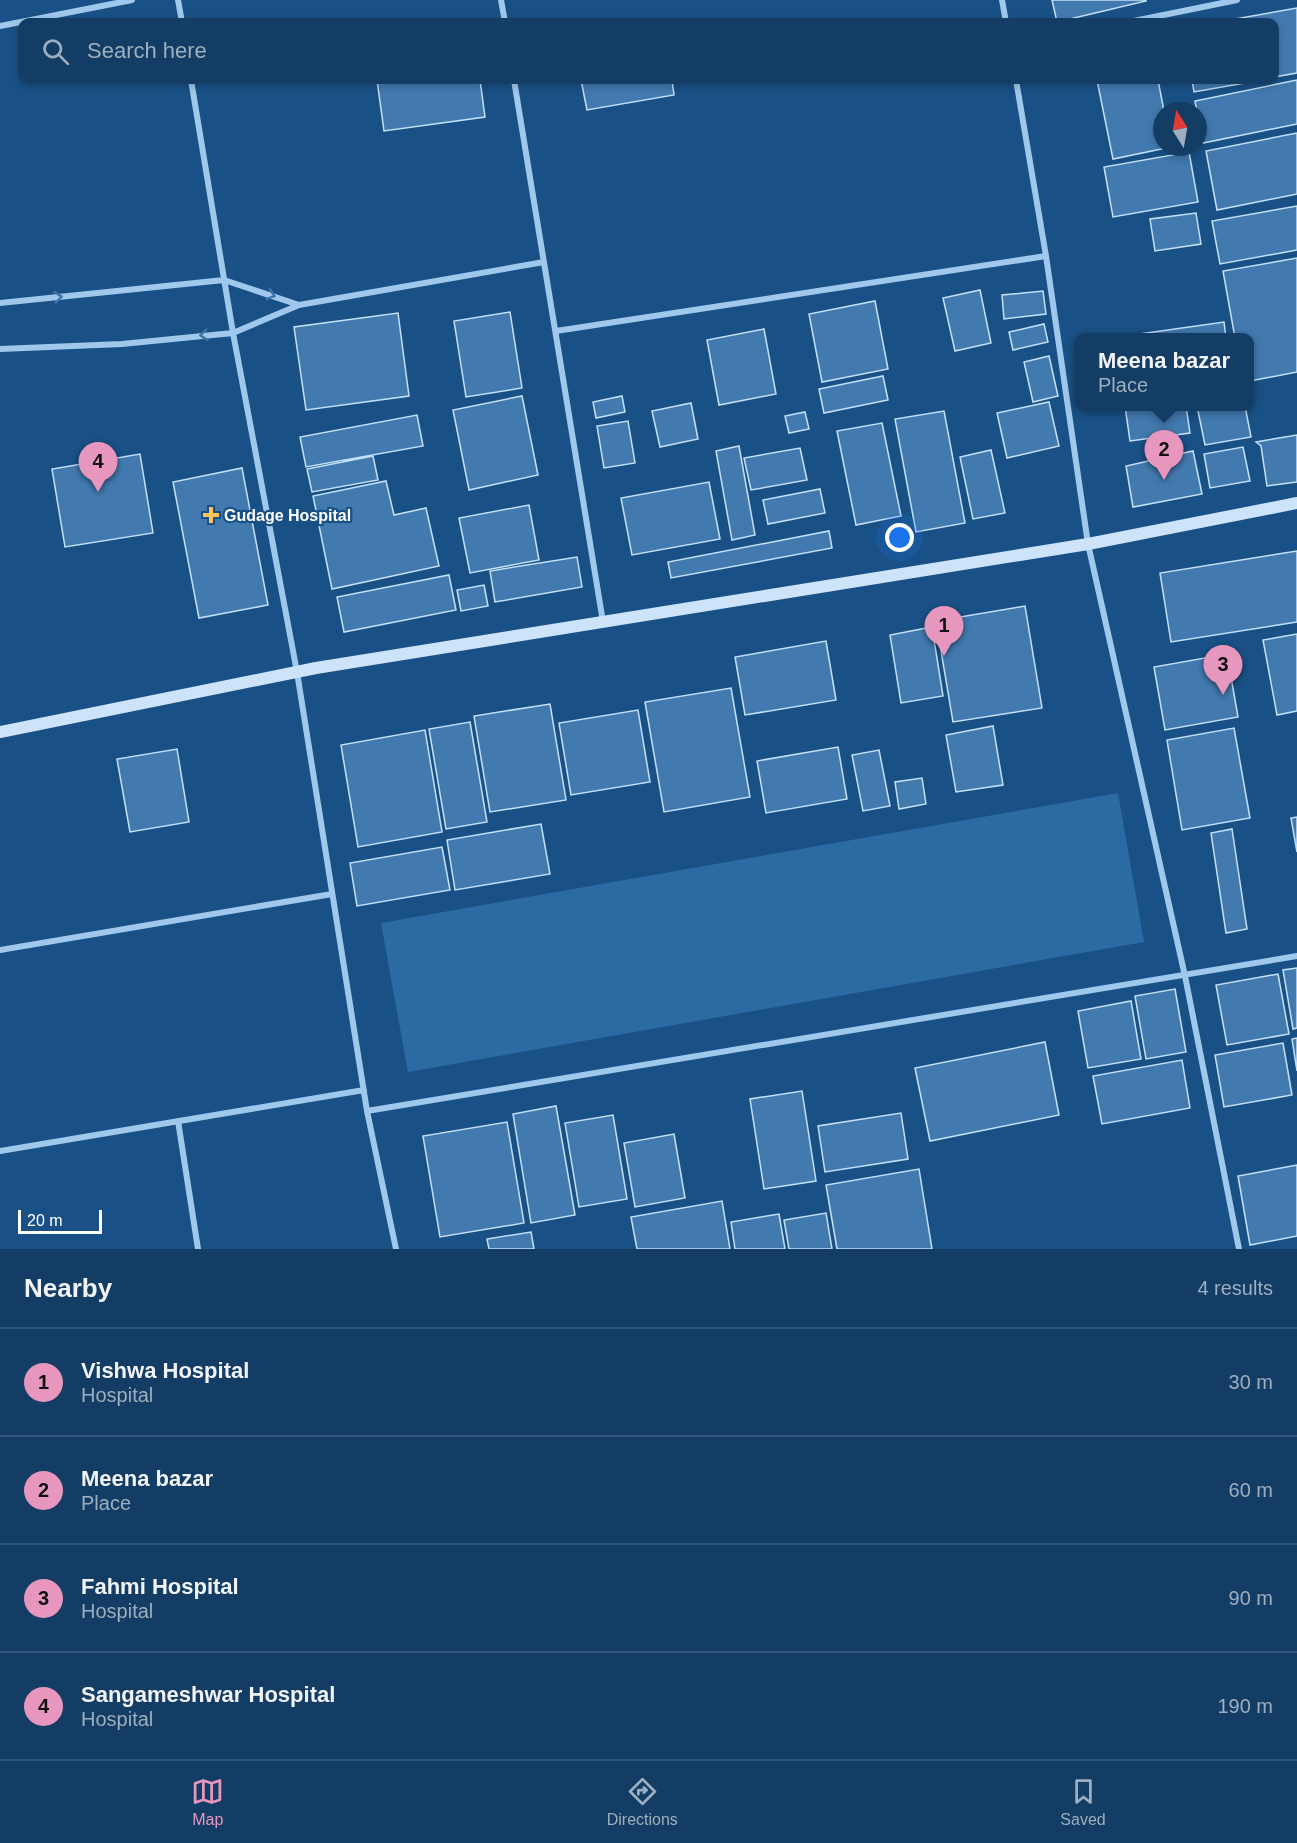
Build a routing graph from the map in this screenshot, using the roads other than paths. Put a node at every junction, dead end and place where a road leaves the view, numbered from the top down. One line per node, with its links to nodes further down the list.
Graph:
1 (132, 0): 6 (street)
2 (178, 0): 7 (street)
3 (501, 0): 8 (street)
4 (1002, 0): 9 (street)
5 (1237, 0): 10 (street)
6 (41, 18)
7 (181, 18)
8 (504, 18)
9 (1005, 18)
10 (1149, 18)
11 (18, 22): 12 (street)
12 (0, 26)
13 (192, 84): 18 (street)
14 (515, 84): 17 (street)
15 (1017, 84): 16 (street)
16 (1046, 256): 21 (street); 25 (street)
17 (544, 262): 20 (street); 21 (street)
18 (224, 280): 19 (street, one-way to 18); 20 (street, one-way to 20); 22 (street)
19 (0, 303)
20 (299, 305): 22 (street)
21 (556, 331): 26 (street)
22 (233, 333): 23 (street, one-way to 23); 27 (street)
23 (0, 350)
24 (1297, 503): 25 (main road)
25 (1088, 544): 26 (main road); 32 (street)
26 (603, 622): 27 (main road)
27 (297, 672): 28 (main road); 29 (street)
28 (0, 732)
29 (332, 894): 30 (street); 33 (street)
30 (0, 950)
31 (1297, 956): 32 (street)
32 (1185, 976): 34 (street); 39 (street)
33 (364, 1090): 34 (street); 35 (street)
34 (367, 1112): 38 (street)
35 (178, 1121): 36 (street); 37 (street)
36 (0, 1151)
37 (198, 1249)
38 (396, 1249)
39 (1239, 1249)

